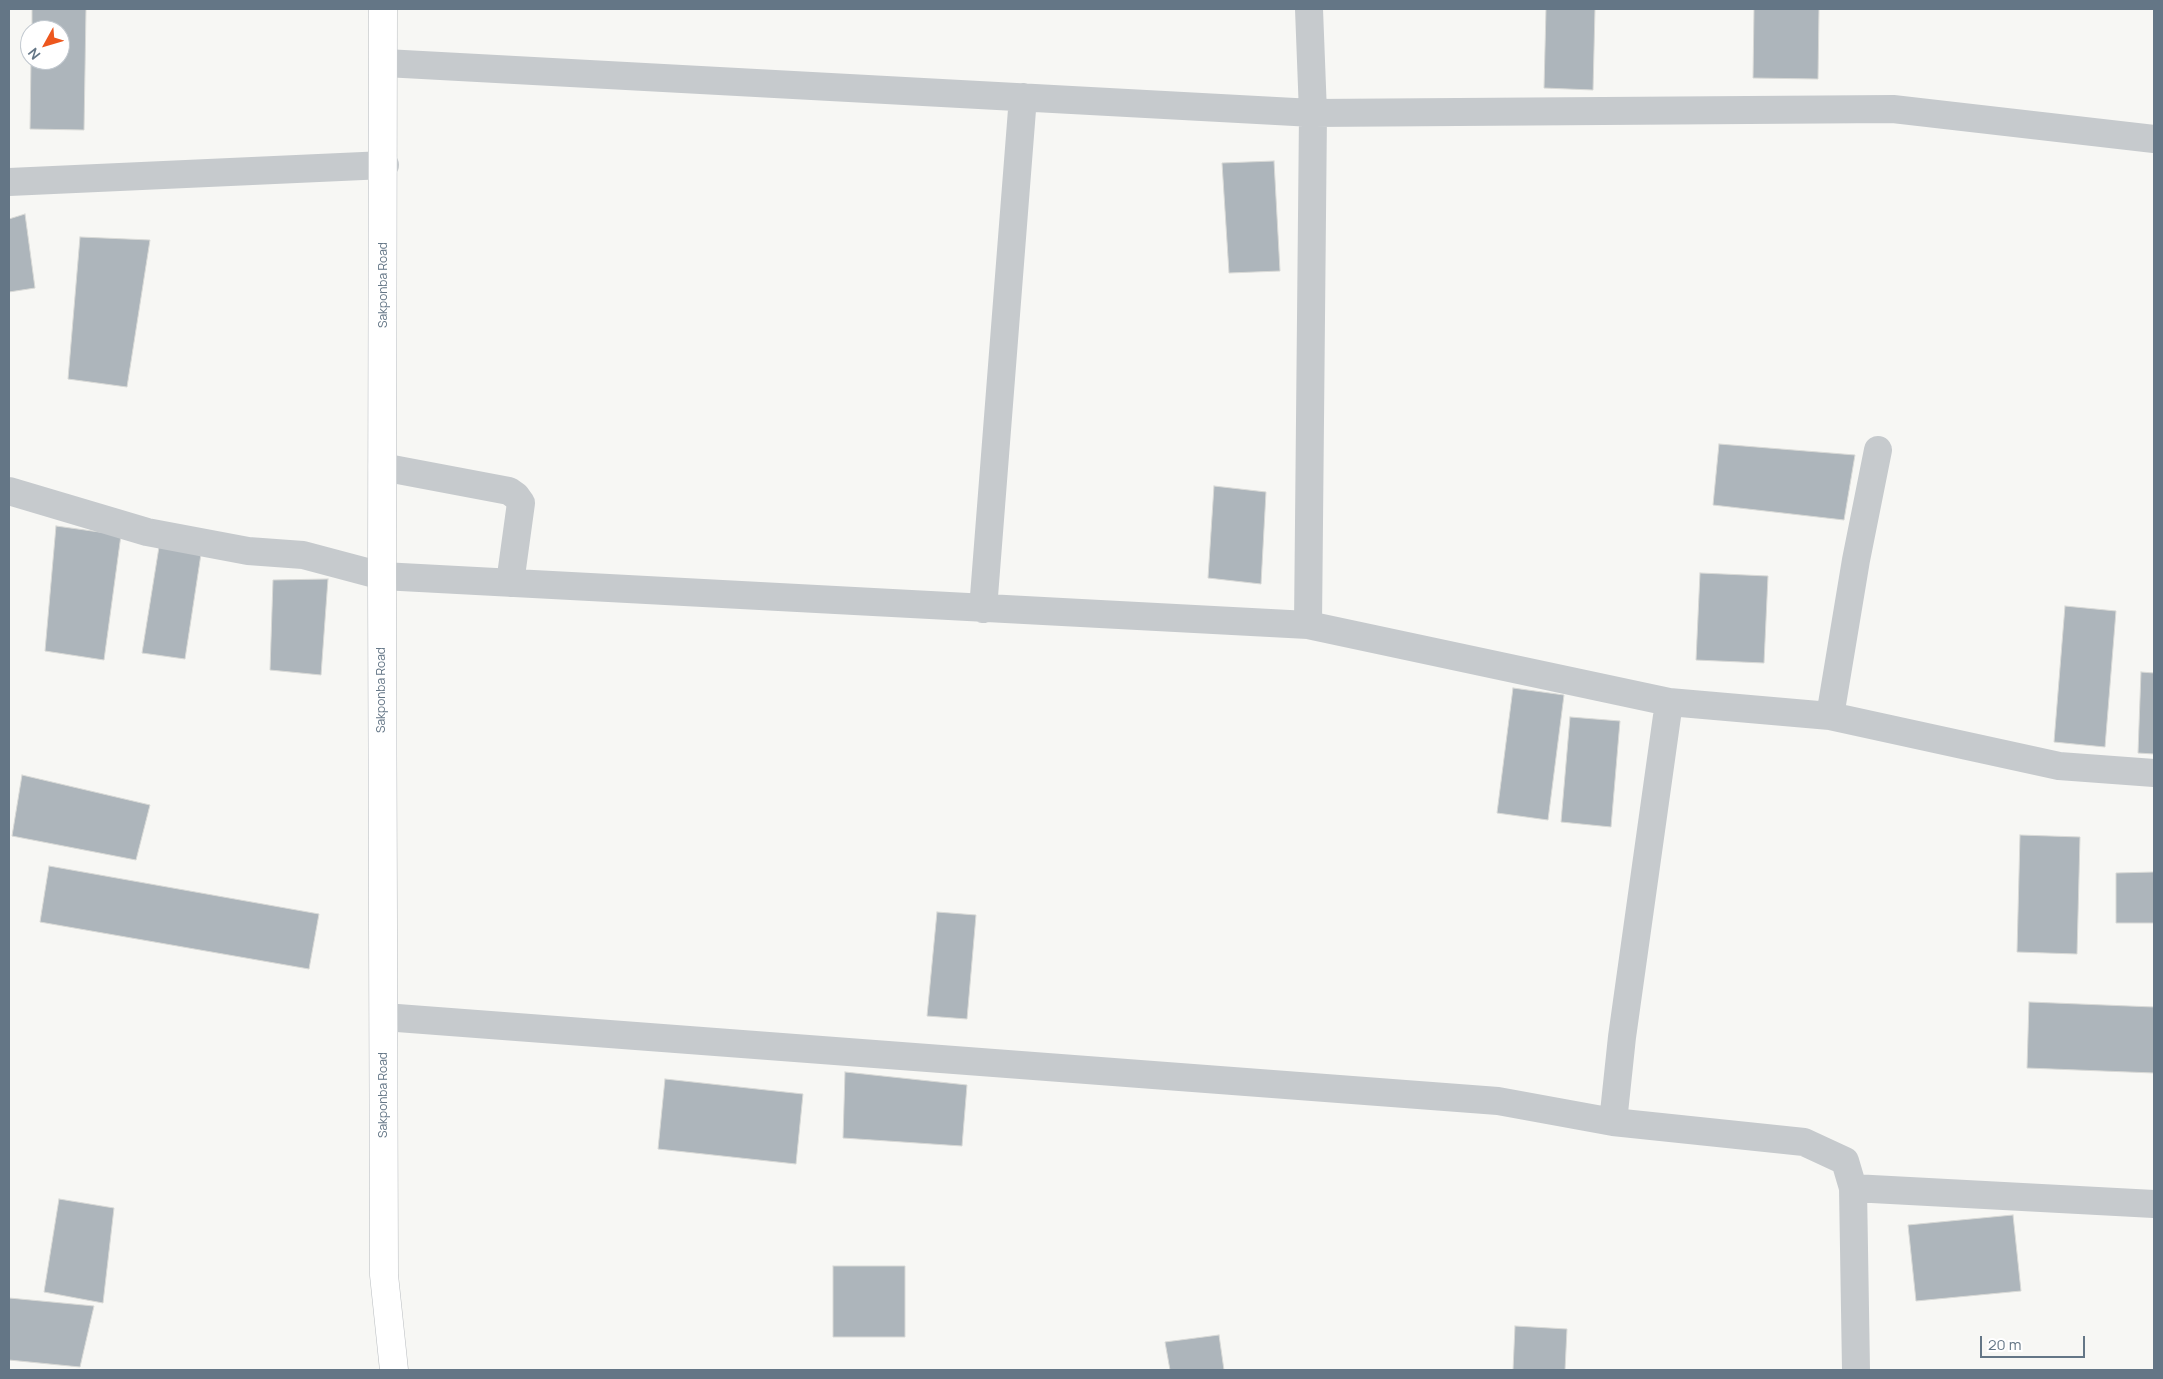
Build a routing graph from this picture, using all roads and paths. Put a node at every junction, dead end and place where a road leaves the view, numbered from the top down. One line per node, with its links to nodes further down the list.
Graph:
1 (383, 9): 3 (main road, Sakponba Road)
2 (1309, 9): 5 (street)
3 (385, 62): 4 (street); 7 (main road, Sakponba Road)
4 (1023, 97): 5 (street); 14 (street)
5 (1313, 113): 6 (street); 15 (street)
6 (2154, 139)
7 (385, 165): 8 (street); 10 (main road, Sakponba Road)
8 (9, 182)
9 (1878, 450): 17 (street)
10 (382, 467): 12 (main road, Sakponba Road); 13 (street)
11 (9, 491): 12 (street)
12 (382, 576): 13 (street); 19 (main road, Sakponba Road)
13 (510, 583): 14 (street)
14 (983, 609): 15 (street)
15 (1308, 626): 16 (street)
16 (1669, 702): 17 (street); 20 (street)
17 (1830, 716): 18 (street)
18 (2154, 773)
19 (384, 1017): 20 (street); 23 (main road, Sakponba Road)
20 (1613, 1122): 21 (street)
21 (1853, 1188): 22 (street); 24 (street)
22 (2154, 1204)
23 (394, 1370)
24 (1856, 1370)

